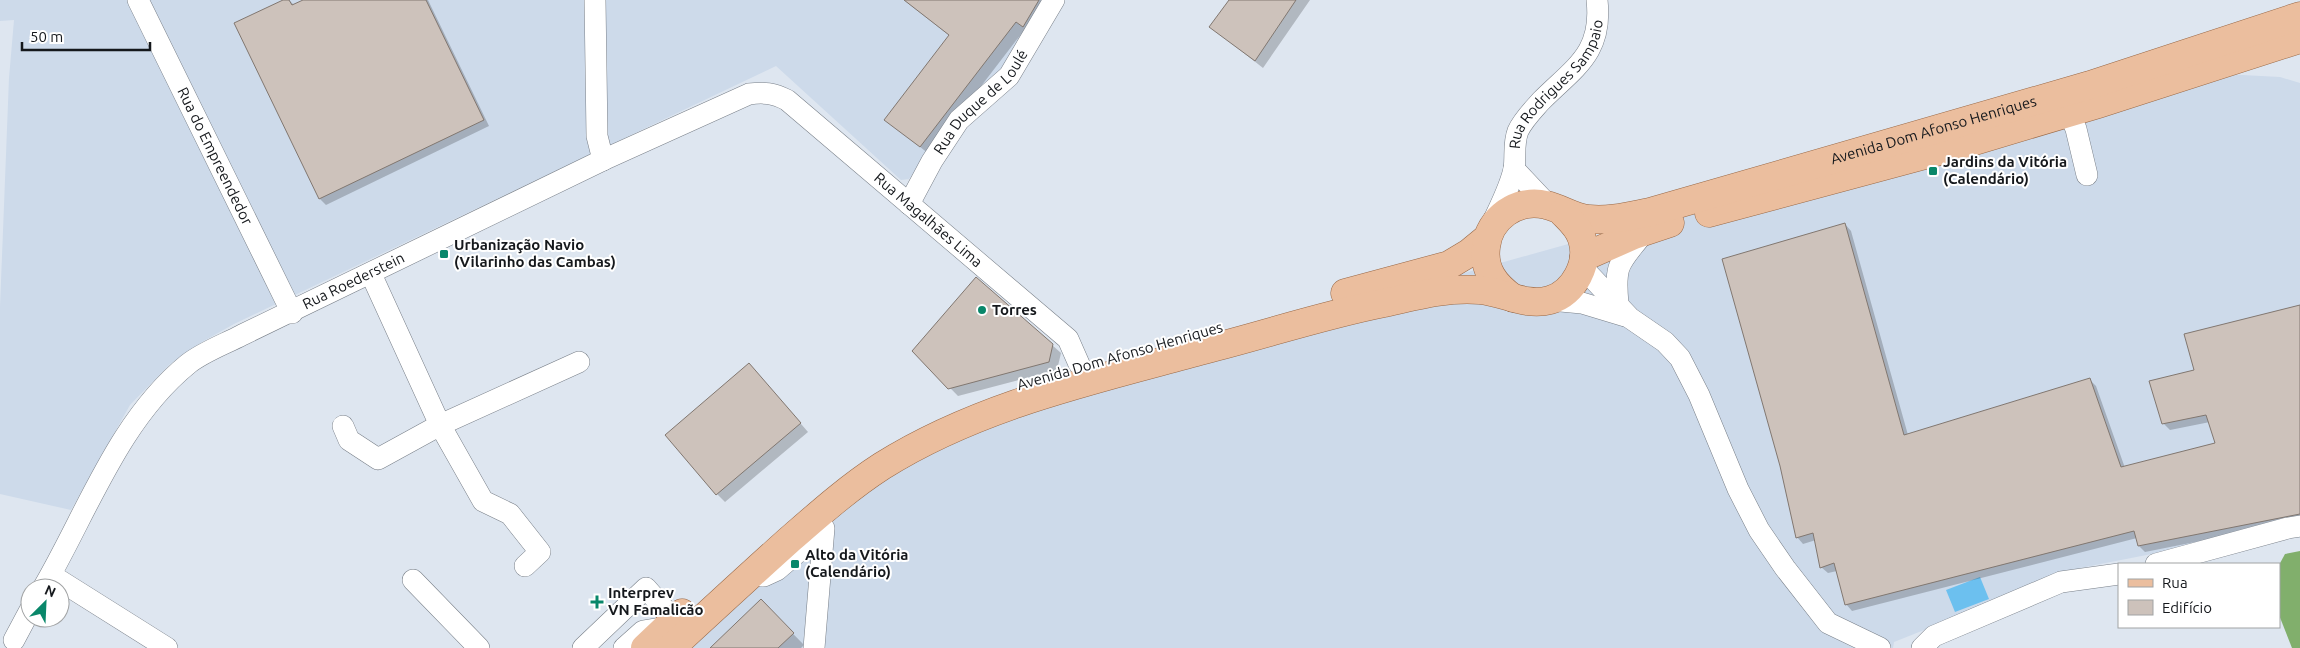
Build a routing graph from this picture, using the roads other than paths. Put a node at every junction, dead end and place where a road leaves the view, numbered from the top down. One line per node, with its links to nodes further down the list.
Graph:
1 (138, 0): 21 (street, Rua do Empreendedor)
2 (595, 0): 9 (street)
3 (1054, 0): 12 (street, Rua Duque de Loulé)
4 (1597, 0): 10 (street, Rua Rodrigues Sampaio)
5 (2300, 16): 13 (main road, Avenida Dom Afonso Henriques)
6 (2300, 39): 8 (main road, Avenida Dom Afonso Henriques)
7 (765, 92): 9 (street, Rua Roederstein); 12 (street, Rua Magalhães Lima)
8 (2069, 112): 11 (street); 14 (main road, Avenida Dom Afonso Henriques)
9 (603, 160): 17 (street, Rua Roederstein)
10 (1514, 169): 13 (street, Rua Rodrigues Sampaio); 15 (street, Rua Rodrigues Sampaio)
11 (2087, 175)
12 (909, 204): 23 (street, Rua Magalhães Lima)
13 (1556, 209): 15 (main road, Avenida Dom Afonso Henriques); 16 (main road)
14 (1645, 231): 16 (main road, Avenida Dom Afonso Henriques); 20 (street)
15 (1488, 235): 18 (main road); 23 (main road, Avenida Dom Afonso Henriques)
16 (1583, 262): 19 (main road); 20 (street)
17 (371, 274): 21 (street, Rua Roederstein); 24 (street)
18 (1513, 298): 19 (main road, Avenida Dom Afonso Henriques); 26 (main road, Avenida Dom Afonso Henriques)
19 (1550, 300): 20 (street)
20 (1624, 311): 43 (street)
21 (292, 313): 31 (street, Rua Roederstein)
22 (579, 362): 24 (street)
23 (1079, 364): 35 (main road, Avenida Dom Afonso Henriques)
24 (440, 425): 25 (street); 29 (street)
25 (342, 426)
26 (820, 522): 35 (main road, Avenida Dom Afonso Henriques); 42 (street)
27 (2300, 526): 28 (street)
28 (2160, 563)
29 (525, 566)
30 (2118, 574): 44 (street)
31 (49, 578)
32 (413, 580): 38 (street)
33 (70, 594): 37 (street)
34 (20, 628): 36 (street)
35 (671, 632): 39 (street); 40 (street); 41 (main road, Avenida Dom Afonso Henriques)
36 (13, 642)
37 (167, 648)
38 (480, 648)
39 (583, 648)
40 (624, 648)
41 (645, 648)
42 (814, 648)
43 (1880, 648)
44 (1922, 648)

